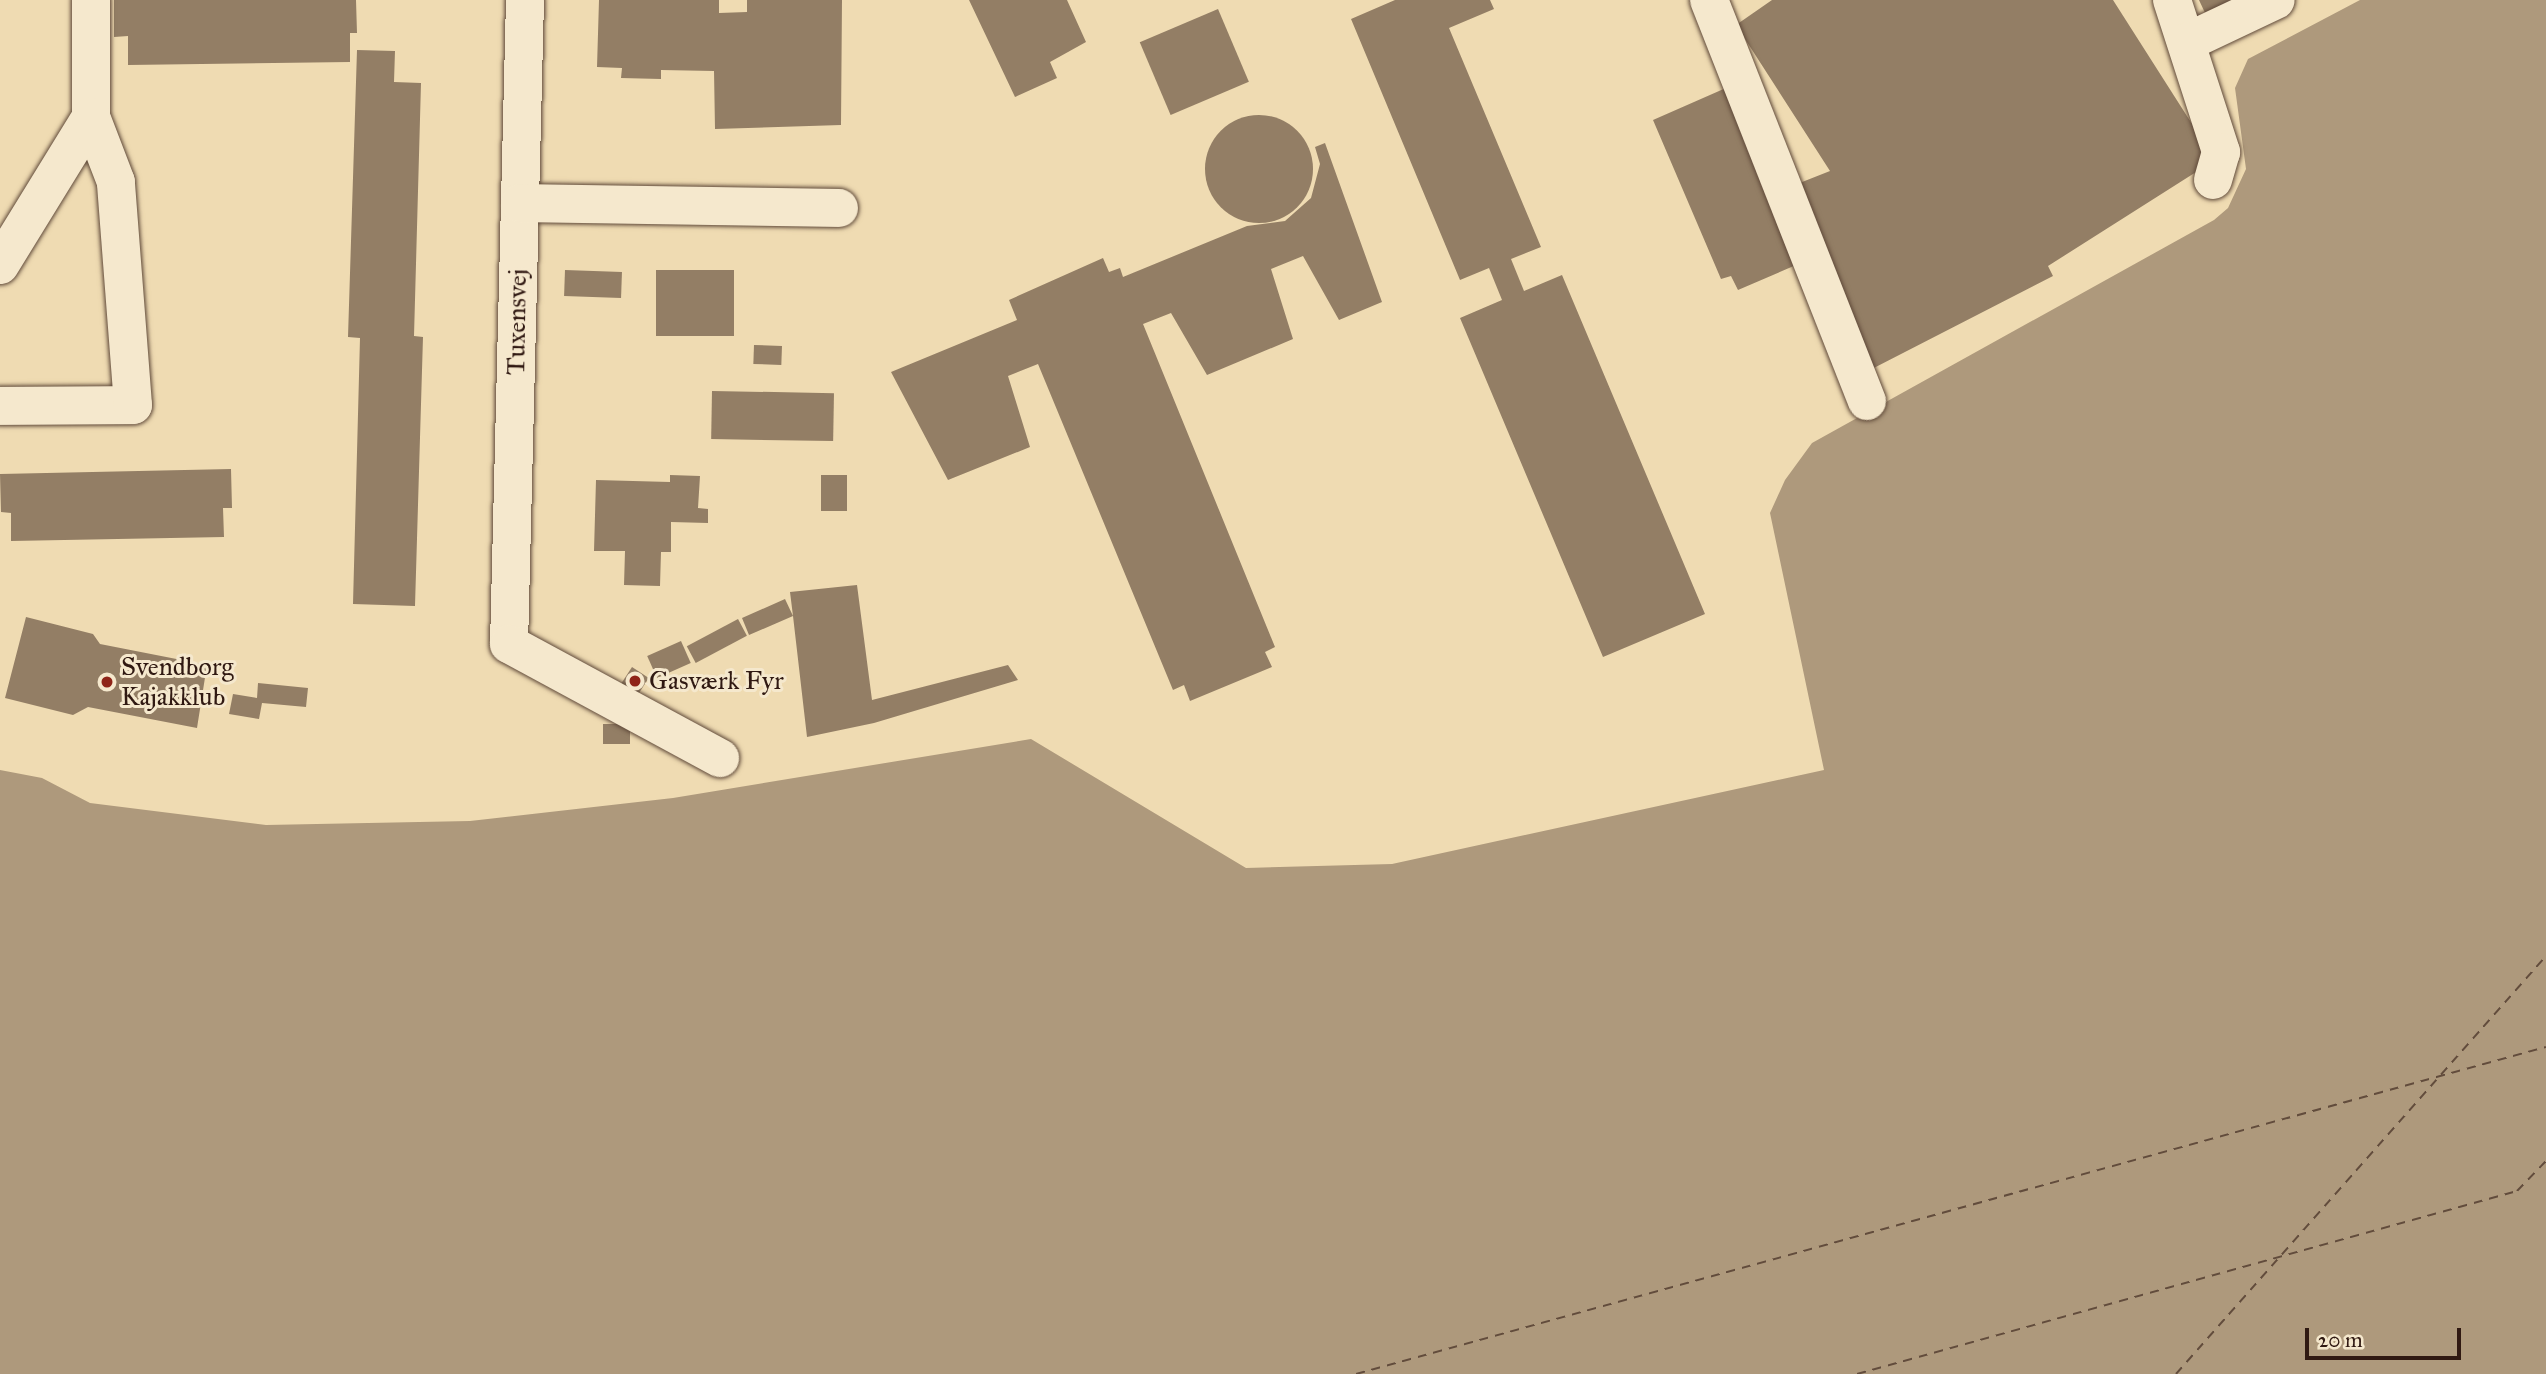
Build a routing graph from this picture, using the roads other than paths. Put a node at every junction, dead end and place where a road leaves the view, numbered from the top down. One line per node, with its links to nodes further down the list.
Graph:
1 (91, 0): 7 (street)
2 (525, 0): 9 (street, Tuxensvej)
3 (1709, 0): 12 (street)
4 (2172, 0): 6 (street)
5 (2276, 0): 6 (street)
6 (2187, 42): 8 (street)
7 (91, 117): 11 (street); 13 (street)
8 (2213, 180)
9 (520, 203): 10 (street); 14 (street, Tuxensvej)
10 (839, 208)
11 (0, 265)
12 (1867, 401)
13 (0, 406)
14 (720, 758)

